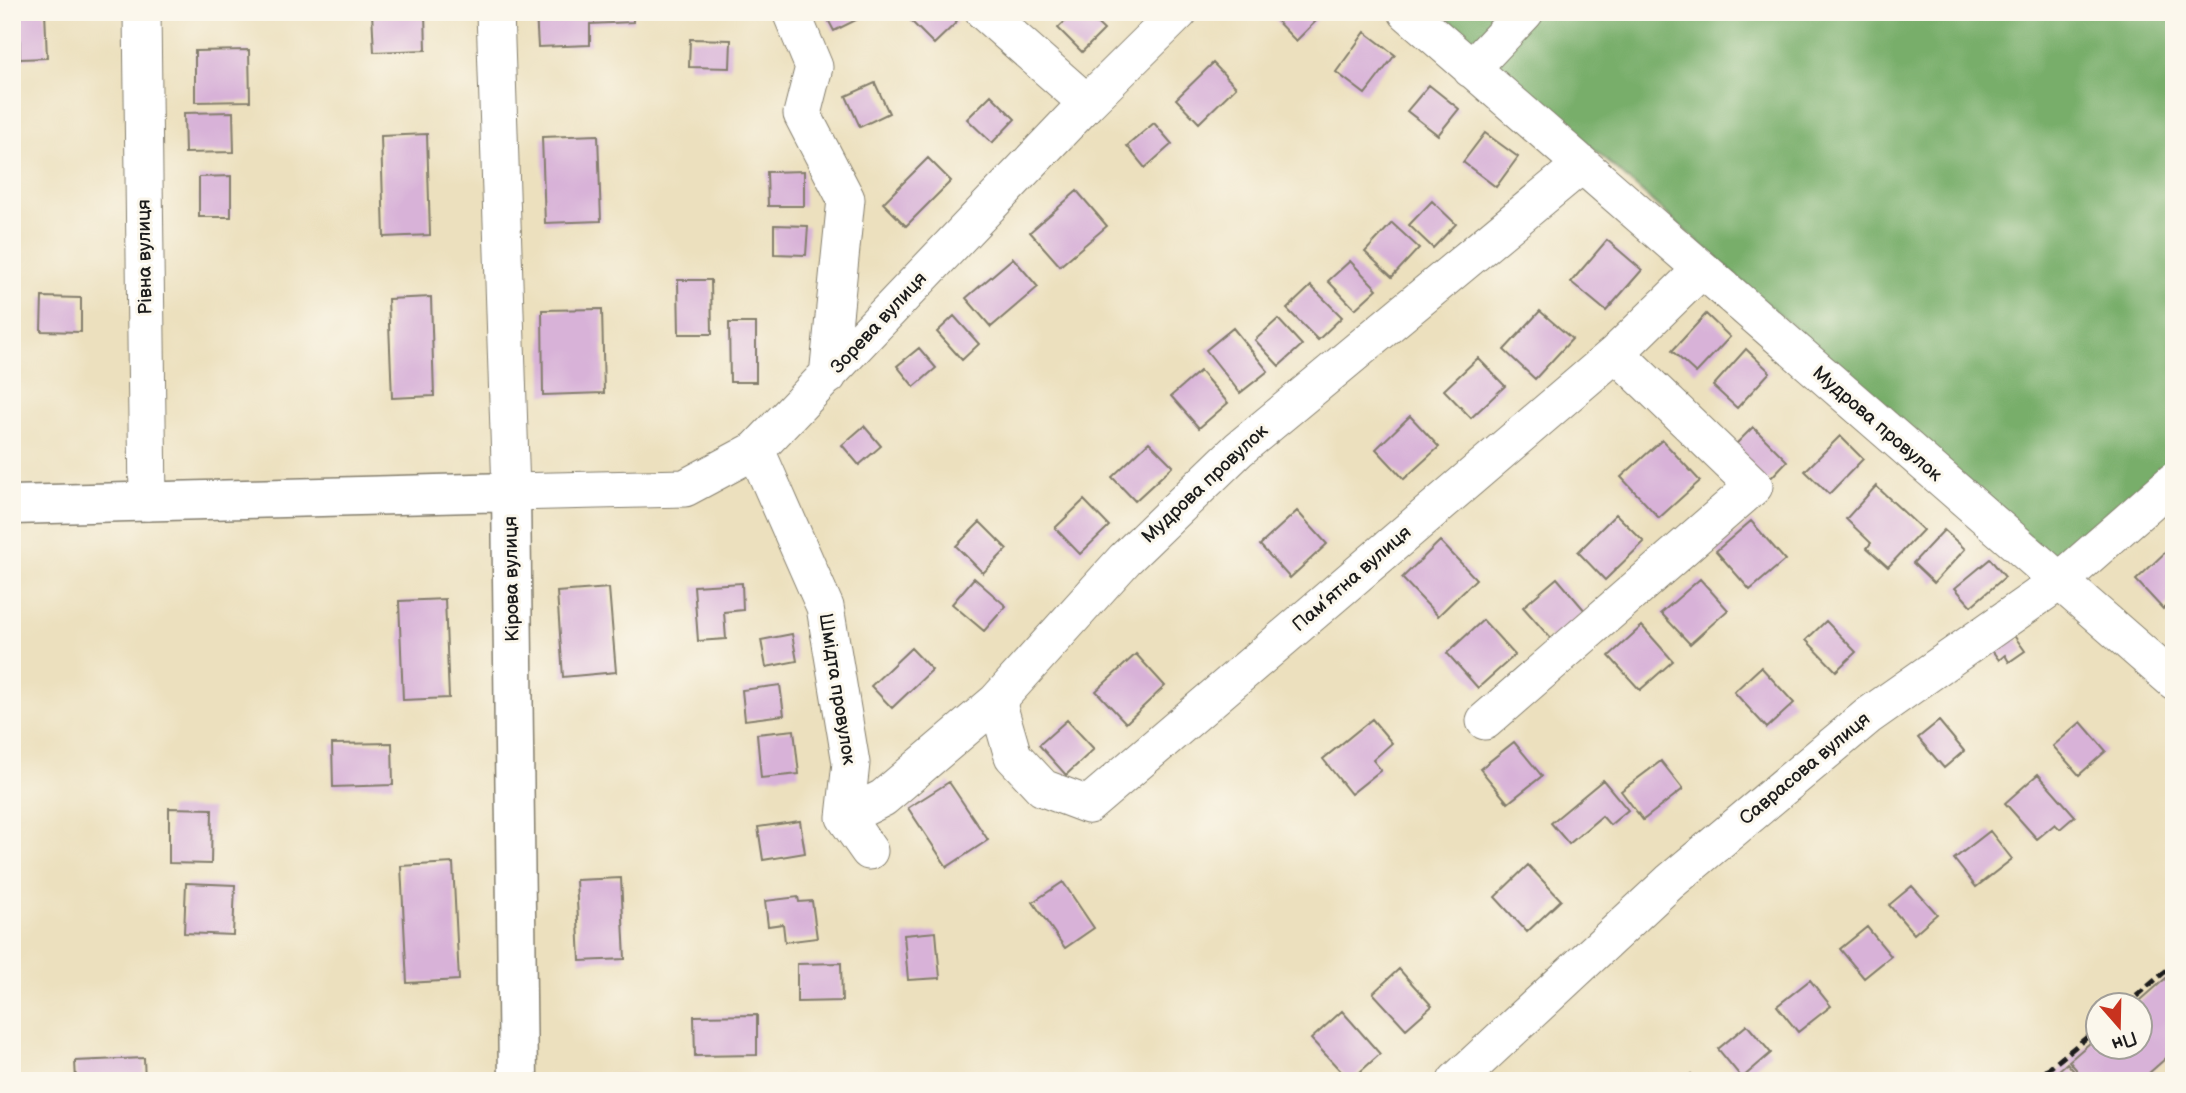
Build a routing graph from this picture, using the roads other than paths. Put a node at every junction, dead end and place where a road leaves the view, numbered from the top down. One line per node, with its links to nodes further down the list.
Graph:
1 (142, 12): 17 (street, Рівна вулиця)
2 (495, 12): 16 (street)
3 (792, 12): 13 (street)
4 (984, 12): 9 (street)
5 (1179, 12): 9 (street, Зорева вулиця)
6 (1407, 12): 8 (street, Мудрова провулок)
7 (1525, 12): 8 (street)
8 (1471, 69): 10 (street, Мудрова провулок)
9 (1087, 103): 13 (street, Зорева вулиця)
10 (1580, 166): 11 (street, Мудрова провулок); 21 (street, Мудрова провулок)
11 (1700, 271): 12 (street, Пам’ятна вулиця); 19 (street, Мудрова провулок)
12 (1616, 353): 21 (street, Пам’ятна вулиця); 22 (street)
13 (828, 376): 14 (street, Зорева вулиця)
14 (756, 450): 16 (street, Зорева вулиця); 23 (street, Шмідта провулок)
15 (2174, 481): 19 (street, Саврасова вулиця)
16 (511, 492): 17 (main road, Кірова вулиця); 25 (main road, Кірова вулиця)
17 (148, 502): 18 (main road, Кірова вулиця)
18 (12, 505)
19 (2060, 581): 20 (street, Мудрова провулок); 26 (street, Саврасова вулиця)
20 (2174, 681)
21 (997, 701): 23 (street, Мудрова провулок)
22 (1485, 721)
23 (845, 817): 24 (street)
24 (869, 851)
25 (518, 1081)
26 (1456, 1081)

